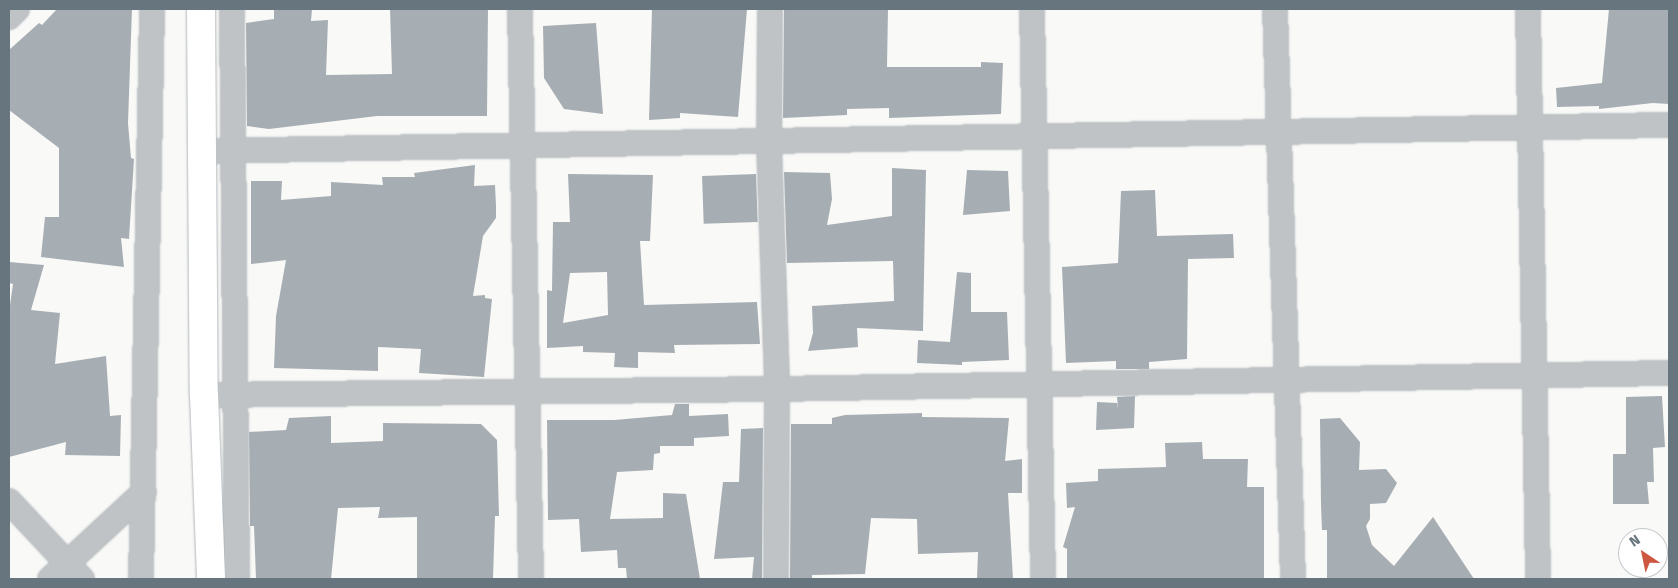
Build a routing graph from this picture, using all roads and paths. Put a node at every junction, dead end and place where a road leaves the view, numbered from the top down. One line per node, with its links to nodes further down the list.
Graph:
1 (17, 9): 10 (street)
2 (152, 9): 27 (street)
3 (201, 9): 17 (street)
4 (232, 9): 18 (street)
5 (520, 9): 16 (street)
6 (770, 9): 15 (street)
7 (1032, 9): 14 (street)
8 (1275, 9): 13 (street)
9 (1528, 9): 12 (street)
10 (9, 17)
11 (1669, 125): 12 (street)
12 (1530, 128): 13 (street); 20 (street)
13 (1279, 133): 14 (street); 21 (street)
14 (1035, 138): 15 (street); 22 (street)
15 (768, 142): 16 (street); 23 (street)
16 (523, 147): 18 (street); 24 (street)
17 (205, 151): 18 (street); 25 (street)
18 (233, 153): 26 (street)
19 (1669, 373): 20 (street)
20 (1534, 375): 21 (street); 38 (street)
21 (1287, 379): 22 (street); 37 (street)
22 (1039, 383): 23 (street); 36 (street)
23 (776, 389): 24 (street); 35 (street)
24 (528, 391): 26 (street); 34 (street)
25 (204, 395): 26 (street); 32 (street)
26 (236, 396): 33 (street)
27 (144, 492): 29 (street); 31 (street)
28 (9, 501): 29 (street)
29 (75, 571): 30 (street)
30 (50, 579)
31 (142, 579)
32 (212, 579)
33 (238, 579)
34 (531, 579)
35 (776, 579)
36 (1043, 579)
37 (1293, 579)
38 (1538, 579)

